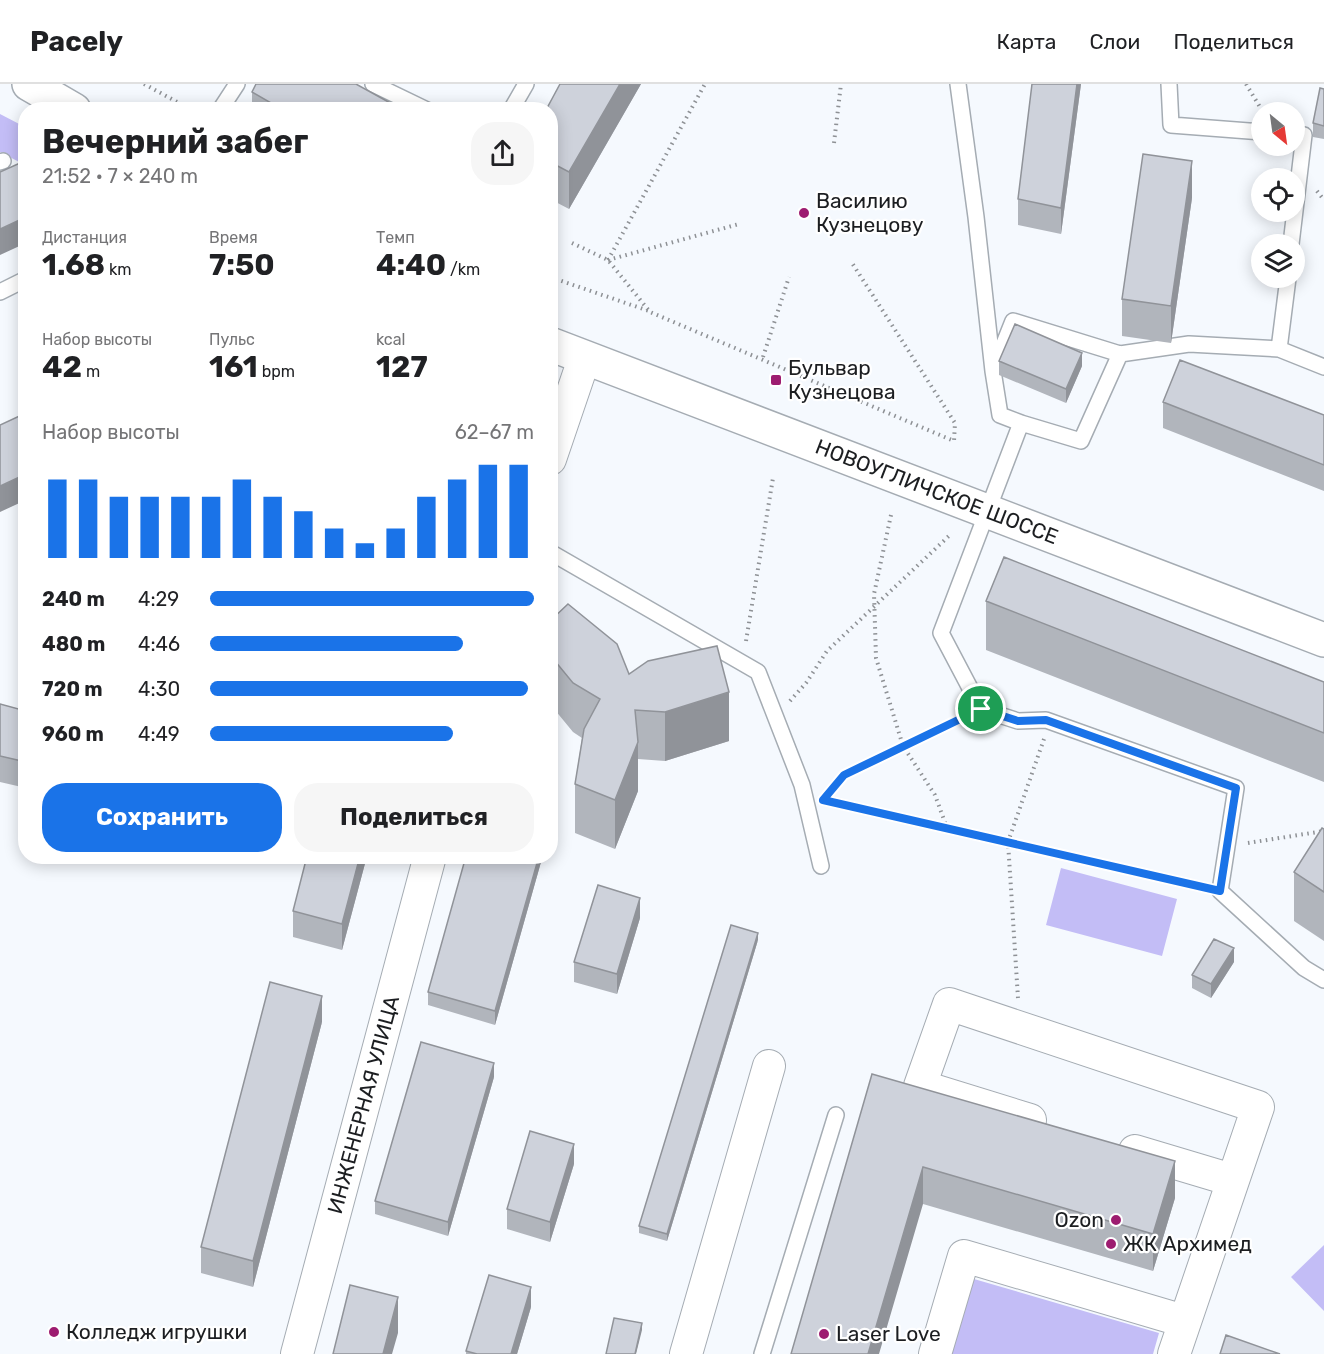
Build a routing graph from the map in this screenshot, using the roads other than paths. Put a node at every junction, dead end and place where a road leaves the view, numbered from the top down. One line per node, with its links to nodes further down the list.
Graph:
1 (28, 84): 7 (main road)
2 (237, 84): 8 (lane)
3 (373, 84): 9 (lane)
4 (526, 84): 10 (lane)
5 (958, 84): 22 (lane)
6 (1169, 84): 11 (lane)
7 (60, 102)
8 (225, 102)
9 (410, 102)
10 (516, 102)
11 (1251, 131)
12 (1302, 156): 13 (lane)
13 (1293, 234)
14 (18, 283): 16 (lane)
15 (1287, 288): 18 (lane)
16 (0, 292)
17 (558, 347): 20 (main road, НОВОУГЛИЧСКОЕ ШОССЕ)
18 (1279, 349): 19 (lane); 21 (lane)
19 (1120, 354): 22 (lane); 23 (lane)
20 (584, 358): 24 (street); 25 (main road, НОВОУГЛИЧСКОЕ ШОССЕ)
21 (1324, 368)
22 (993, 371): 23 (lane)
23 (1021, 423): 25 (lane)
24 (558, 435)
25 (989, 511): 27 (main road, НОВОУГЛИЧСКОЕ ШОССЕ); 30 (lane)
26 (558, 557): 29 (lane)
27 (1324, 640)
28 (428, 864): 37 (street, ИНЖЕНЕРНАЯ УЛИЦА)
29 (820, 866)
30 (1324, 980)
31 (769, 1066): 38 (street)
32 (836, 1115): 39 (lane)
33 (1053, 1127): 35 (street)
34 (1109, 1144): 35 (street)
35 (1232, 1180): 36 (street)
36 (1184, 1321): 40 (street); 41 (street)
37 (297, 1354)
38 (686, 1354)
39 (762, 1354)
40 (935, 1354)
41 (1174, 1354)

